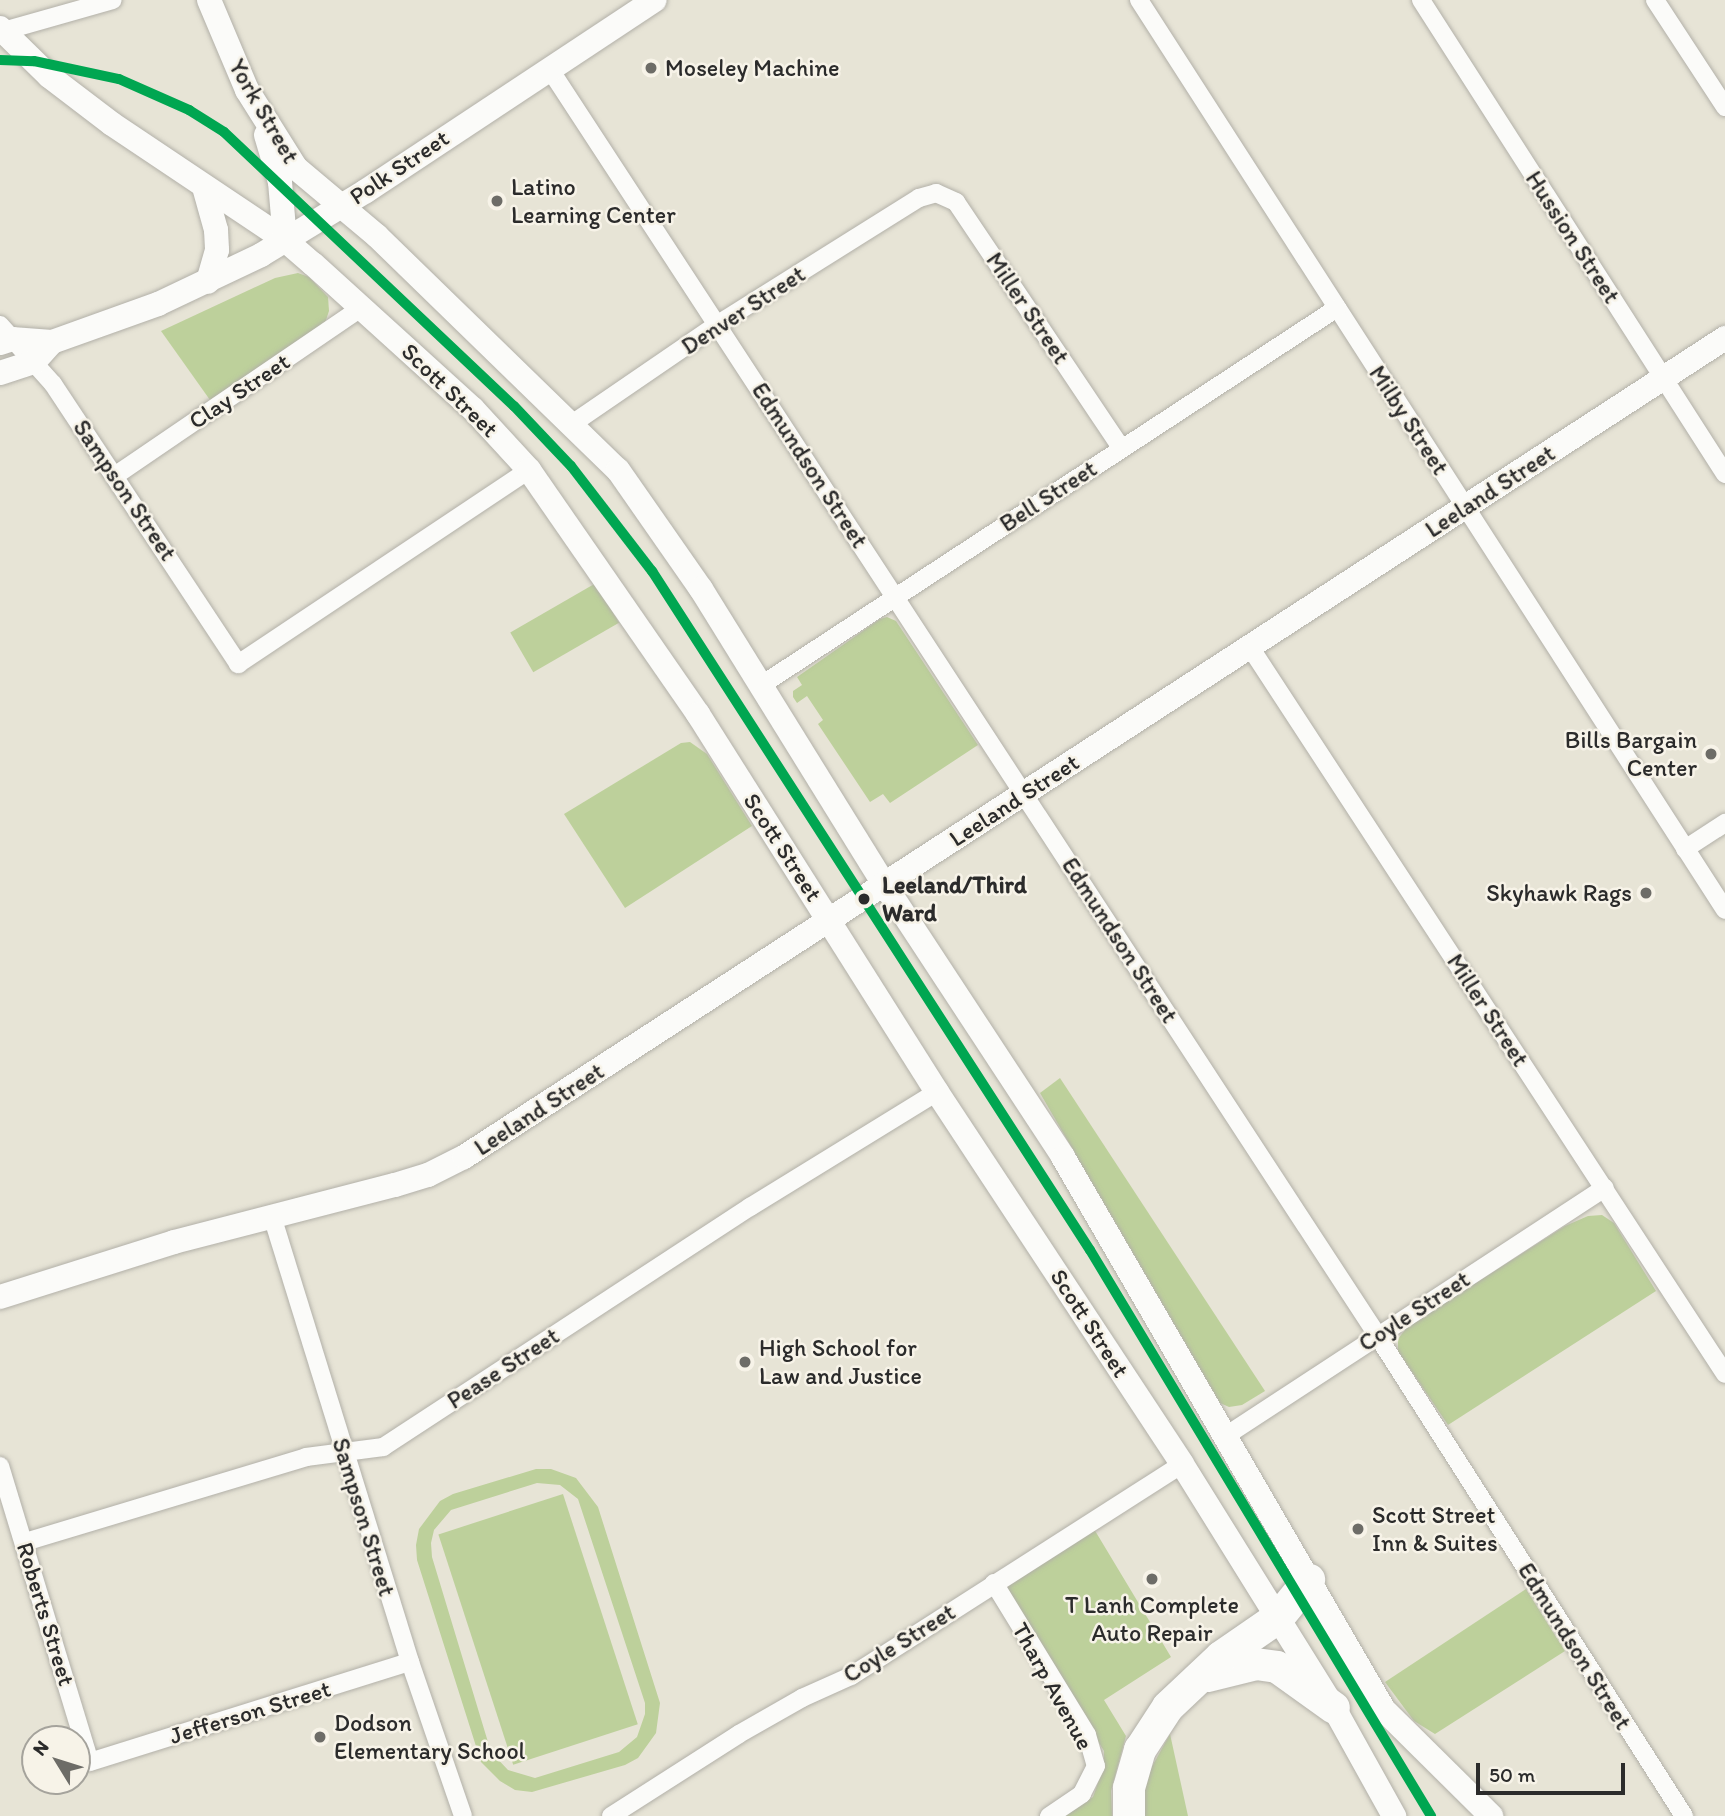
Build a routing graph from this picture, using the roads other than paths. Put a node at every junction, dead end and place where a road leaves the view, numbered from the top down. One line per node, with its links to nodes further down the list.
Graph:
1 (113, 0): 7 (street)
2 (209, 0): 10 (main road, York Street)
3 (655, 0): 8 (main road, Polk Street)
4 (1139, 0): 17 (street, Milby Street)
5 (1421, 0): 24 (street, Hussion Street)
6 (1655, 0): 9 (street)
7 (1, 31): 11 (main road, Scott Street)
8 (549, 68): 13 (main road, Polk Street); 18 (street, Edmundson Street)
9 (1725, 107)
10 (258, 108): 13 (main road, York Street); 14 (main road)
11 (204, 187): 14 (main road, Scott Street); 15 (main road)
12 (919, 198): 18 (street, Denver Street); 26 (street, Miller Street)
13 (341, 206): 14 (main road, Polk Street); 25 (main road)
14 (285, 240): 15 (main road, Polk Street); 16 (main road, Scott Street)
15 (208, 282): 21 (main road, Polk Street)
16 (362, 307): 27 (main road, Scott Street); 29 (street, Clay Street)
17 (1337, 308): 26 (street, Bell Street); 30 (street, Milby Street)
18 (718, 324): 25 (street, Denver Street); 31 (street, Edmundson Street)
19 (4, 336): 21 (main road, Polk Street); 22 (street, Sampson Street)
20 (1725, 338): 24 (main road, Leeland Street)
21 (52, 342): 22 (main road, Polk Street)
22 (34, 362): 23 (main road); 29 (street, Sampson Street)
23 (0, 373)
24 (1664, 378): 28 (street, Hussion Street); 30 (main road, Leeland Street)
25 (569, 425): 33 (main road)
26 (1121, 448): 31 (street, Bell Street)
27 (529, 470): 29 (street, Sampson Street); 39 (main road, Scott Street)
28 (1725, 474)
29 (116, 475)
30 (1465, 507): 32 (main road, Leeland Street); 36 (street, Milby Street)
31 (895, 595): 33 (street, Bell Street); 34 (street, Edmundson Street)
32 (1250, 647): 34 (main road, Leeland Street); 41 (street, Miller Street)
33 (760, 686): 37 (main road)
34 (1024, 793): 37 (main road, Leeland Street); 44 (street, Edmundson Street)
35 (1725, 823): 36 (street)
36 (1685, 849): 38 (street, Milby Street)
37 (884, 884): 39 (main road, Leeland Street); 46 (main road)
38 (1725, 910)
39 (830, 920): 40 (main road, Scott Street); 42 (main road, Leeland Street)
40 (937, 1092): 47 (street, Pease Street); 48 (main road, Scott Street)
41 (1605, 1188): 44 (street, Coyle Street); 45 (street, Miller Street)
42 (272, 1216): 43 (main road, Leeland Street); 47 (street, Sampson Street)
43 (0, 1297)
44 (1377, 1335): 46 (street, Coyle Street); 65 (street, Edmundson Street)
45 (1725, 1374)
46 (1224, 1437): 51 (main road)
47 (344, 1452): 50 (street, Pease Street); 54 (street, Sampson Street)
48 (1182, 1464): 52 (street, Coyle Street); 53 (main road, Scott Street)
49 (0, 1466): 50 (street, Roberts Street)
50 (25, 1542): 57 (street, Roberts Street)
51 (1309, 1580): 53 (highway); 64 (main road)
52 (993, 1583): 60 (street, Coyle Street); 61 (street, Tharp Avenue)
53 (1279, 1617): 55 (highway); 56 (main road, Scott Street)
54 (410, 1662): 58 (street, Jefferson Street); 59 (street, Sampson Street)
55 (1194, 1681): 56 (highway); 62 (highway)
56 (1334, 1708): 63 (main road, Scott Street)
57 (79, 1725)
58 (91, 1762)
59 (463, 1816)
60 (611, 1816)
61 (1049, 1816)
62 (1129, 1816)
63 (1394, 1816)
64 (1491, 1816)
65 (1684, 1816)

